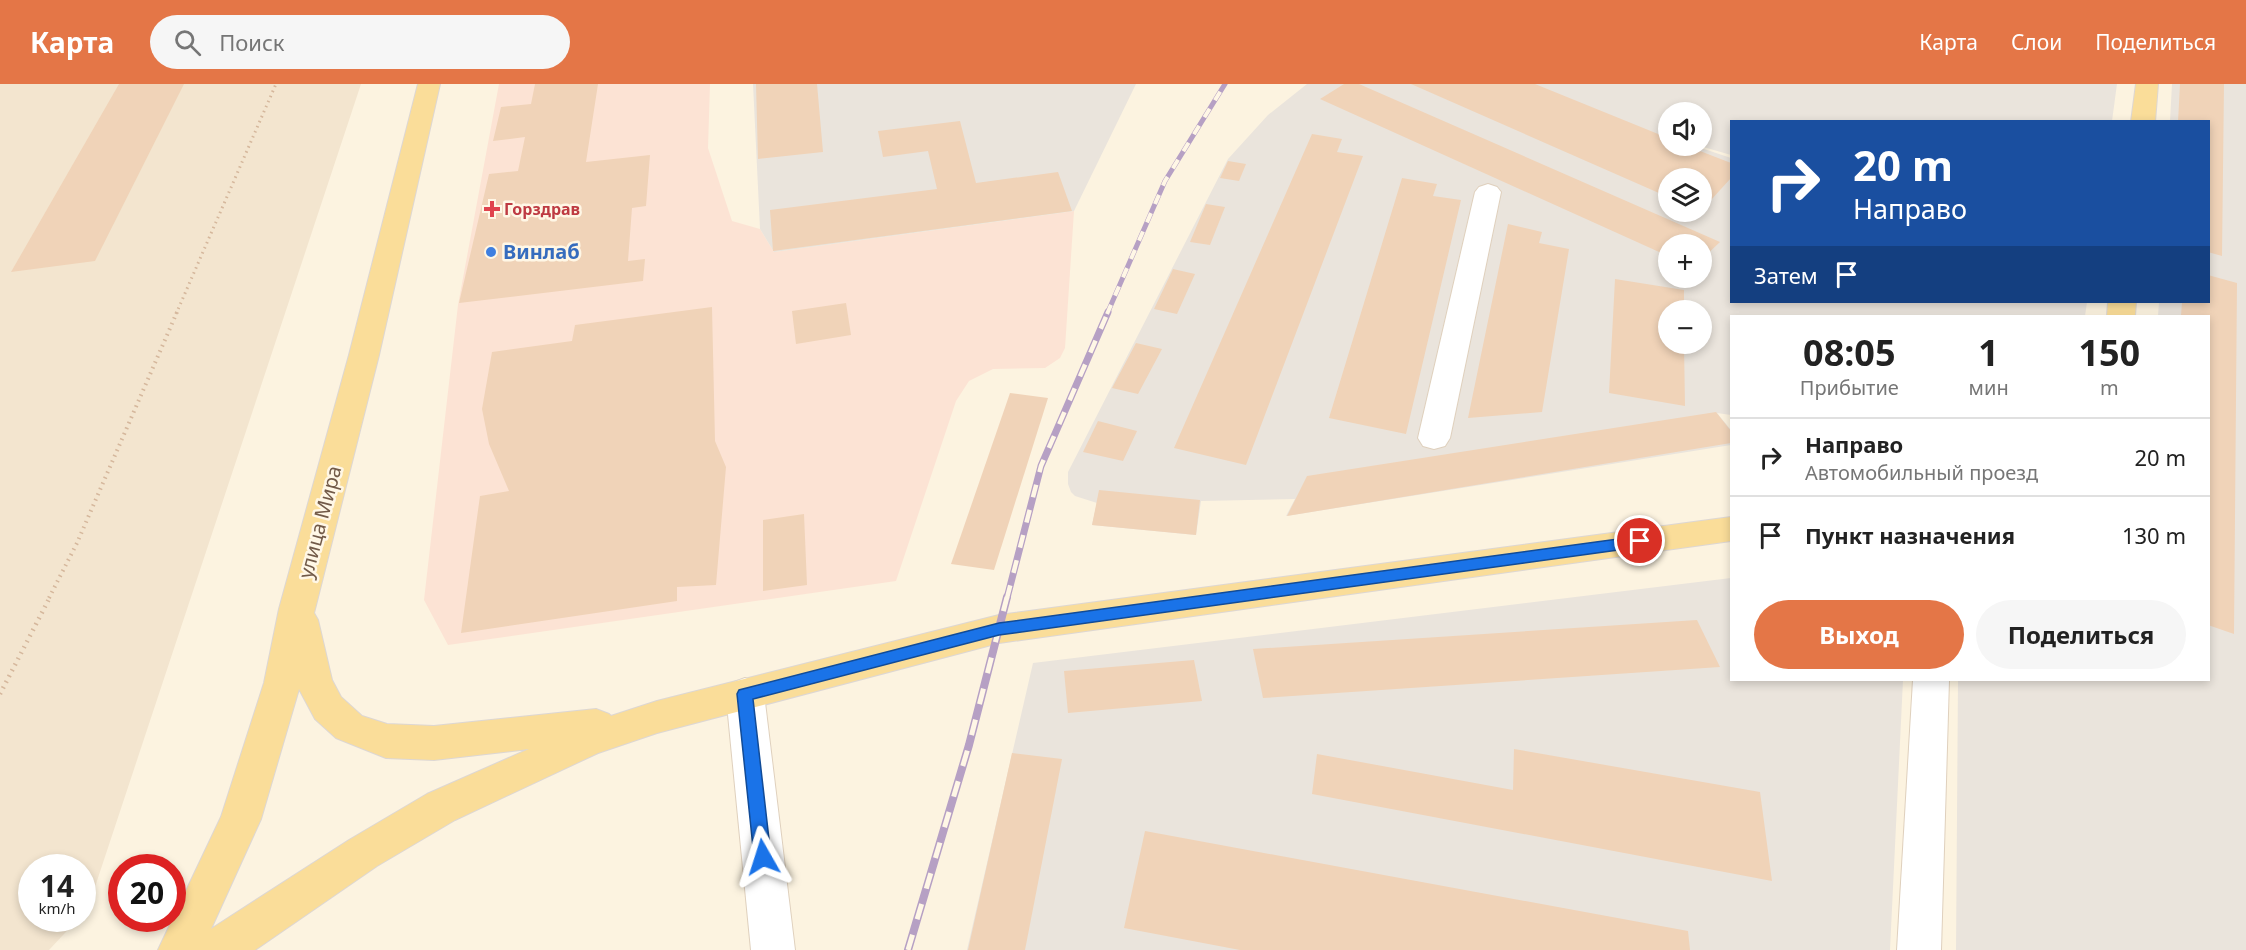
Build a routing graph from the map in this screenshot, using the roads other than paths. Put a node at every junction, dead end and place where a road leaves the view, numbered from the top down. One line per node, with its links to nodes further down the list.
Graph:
1 (429, 84): 7 (main road, улица Мира)
2 (2147, 84): 3 (main road)
3 (2143, 120)
4 (1488, 192): 5 (lane)
5 (1434, 438)
6 (1730, 529): 9 (main road)
7 (297, 609): 10 (main road); 11 (main road, улица Мира)
8 (1931, 681): 14 (lane)
9 (745, 694): 10 (main road); 13 (lane)
10 (657, 717): 12 (main road)
11 (180, 950)
12 (218, 950)
13 (773, 950)
14 (1918, 950)

